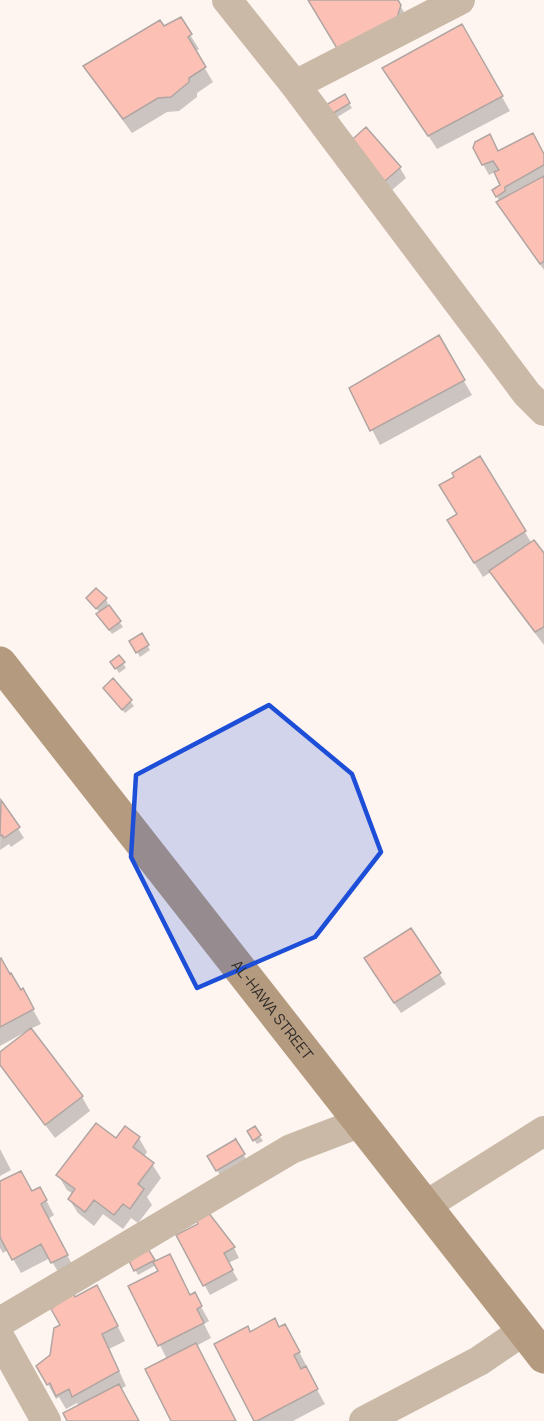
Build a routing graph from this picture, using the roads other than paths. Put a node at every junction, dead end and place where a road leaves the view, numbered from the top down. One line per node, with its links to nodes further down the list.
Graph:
1 (227, 0): 3 (street)
2 (460, 0): 3 (street)
3 (295, 85): 4 (street)
4 (544, 411)
5 (0, 663): 6 (street, AL-HAWA STREET)
6 (359, 1123): 8 (street, AL-HAWA STREET); 9 (street)
7 (544, 1131): 8 (street)
8 (425, 1206): 10 (street, AL-HAWA STREET)
9 (0, 1322)
10 (524, 1331): 12 (street, AL-HAWA STREET); 14 (street)
11 (0, 1338): 13 (street)
12 (544, 1357)
13 (46, 1421)
14 (364, 1421)

